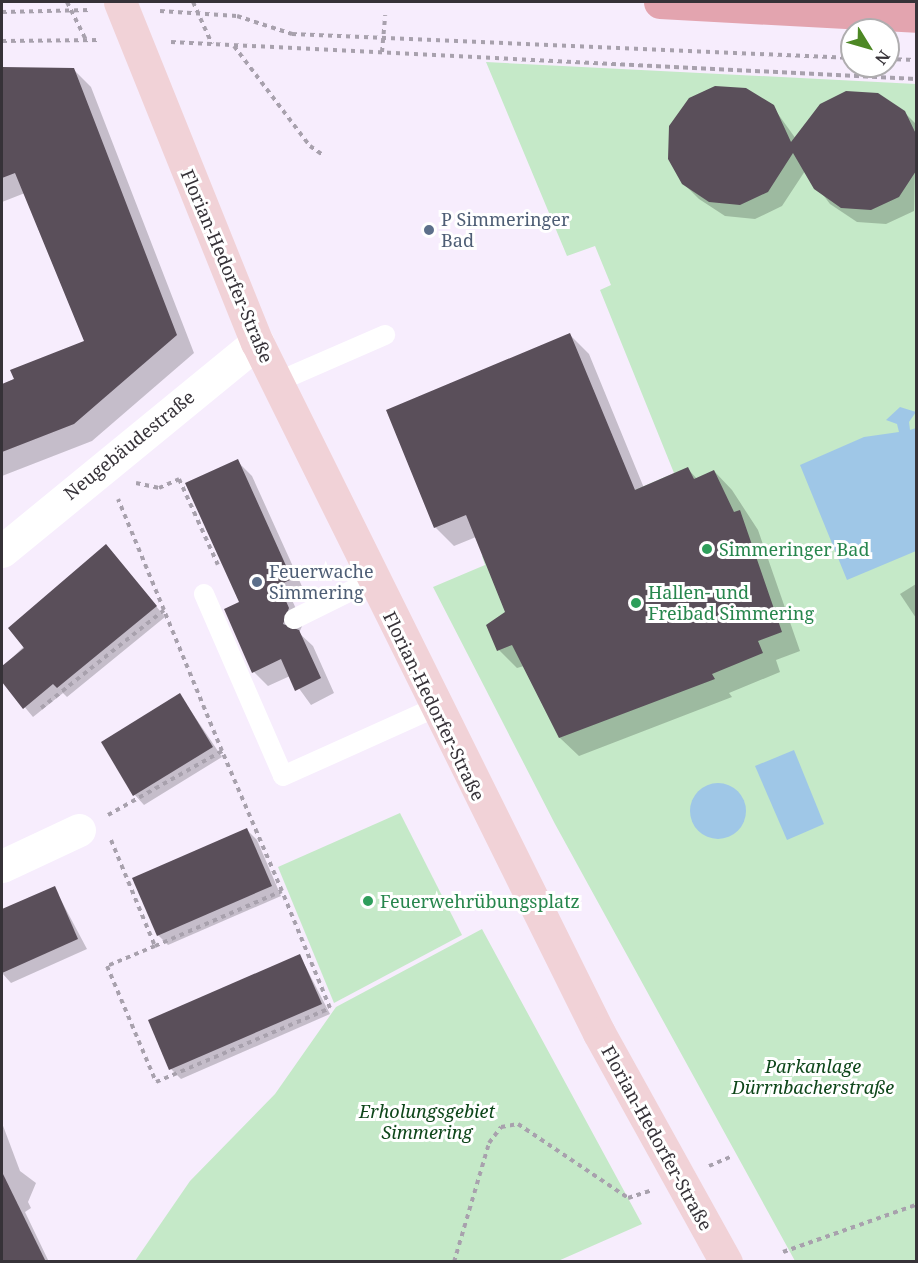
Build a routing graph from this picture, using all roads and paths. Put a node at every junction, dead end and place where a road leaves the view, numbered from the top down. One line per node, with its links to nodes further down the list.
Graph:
1 (68, 2): 5 (path)
2 (193, 2): 7 (path)
3 (660, 2): 9 (main road)
4 (121, 5): 5 (path); 7 (path); 12 (main road, Florian-Hedorfer-Straße)
5 (72, 10): 6 (path); 11 (path)
6 (2, 12)
7 (198, 13): 10 (path); 14 (path)
8 (384, 15): 10 (path)
9 (916, 16)
10 (382, 38): 16 (path); 17 (path)
11 (86, 40): 12 (path); 13 (path)
12 (135, 40): 14 (path); 23 (main road, Florian-Hedorfer-Straße)
13 (2, 41)
14 (212, 44): 15 (path)
15 (234, 45): 20 (path); 21 (path)
16 (382, 52)
17 (840, 57)
18 (900, 59): 19 (path)
19 (916, 60)
20 (916, 79)
21 (323, 155)
22 (385, 335): 24 (lane)
23 (257, 342): 24 (main road, Florian-Hedorfer-Straße); 25 (street, Neugebäudestraße)
24 (277, 382): 28 (main road, Florian-Hedorfer-Straße)
25 (110, 460): 26 (street, Neugebäudestraße); 27 (path); 30 (path)
26 (2, 551)
27 (218, 565)
28 (373, 580): 31 (lane); 33 (main road, Florian-Hedorfer-Straße)
29 (204, 594): 33 (lane)
30 (164, 610): 32 (path); 34 (path)
31 (294, 619)
32 (41, 708)
33 (434, 708): 43 (main road, Florian-Hedorfer-Straße)
34 (222, 751): 35 (path); 37 (path)
35 (91, 824): 36 (street); 38 (path)
36 (2, 866)
37 (282, 891): 38 (path); 38 (path)
38 (155, 946)
39 (638, 1196): 42 (path)
40 (916, 1205): 41 (path)
41 (783, 1252)
42 (454, 1262)
43 (726, 1262)

